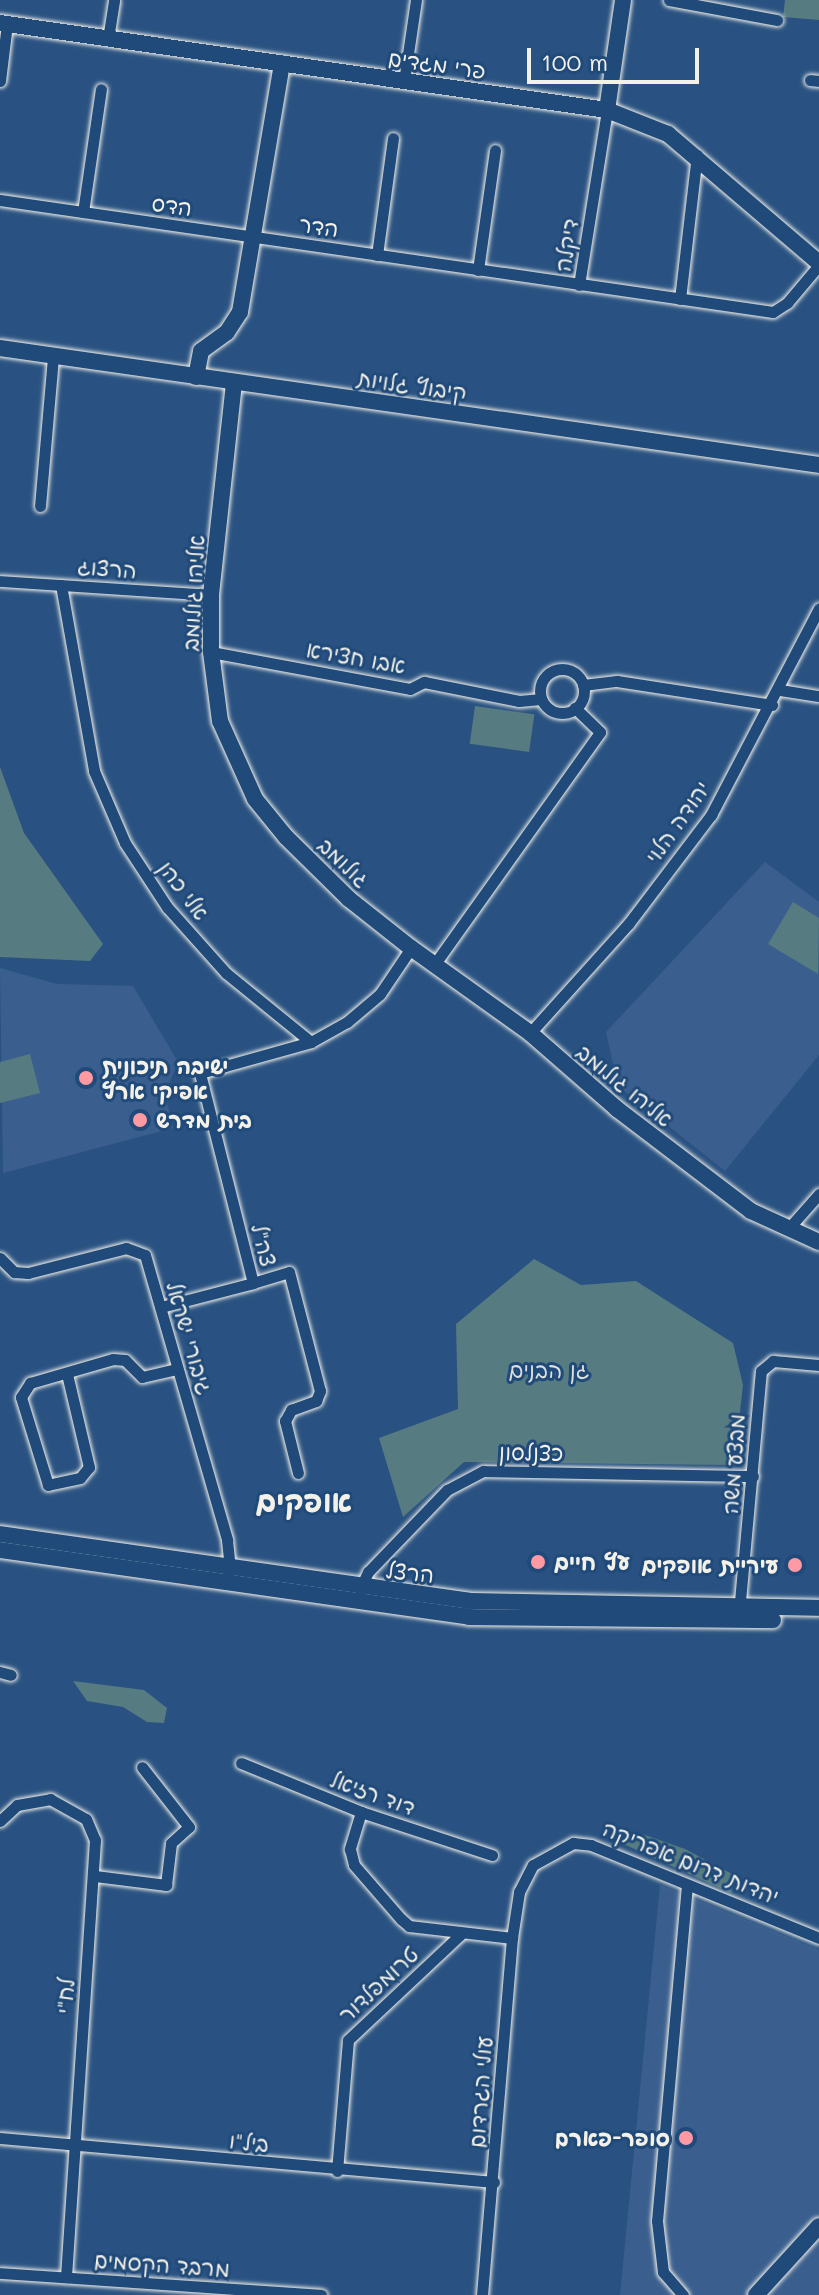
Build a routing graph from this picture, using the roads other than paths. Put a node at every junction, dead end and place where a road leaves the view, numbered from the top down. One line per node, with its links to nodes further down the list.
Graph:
1 (114, 0): 8 (street)
2 (416, 0): 11 (street)
3 (623, 0): 13 (street)
4 (669, 0): 5 (street)
5 (725, 6): 6 (street)
6 (777, 20)
7 (3, 24): 8 (street, פרי מגדים); 10 (street)
8 (108, 39): 9 (street, פרי מגדים)
9 (282, 64): 11 (street, פרי מגדים); 19 (street)
10 (0, 81)
11 (404, 81): 13 (street, פרי מגדים)
12 (101, 89): 18 (street)
13 (607, 110): 16 (street, פרי מגדים); 23 (street, דיקלה)
14 (393, 138): 20 (street)
15 (495, 150): 22 (street)
16 (697, 155): 21 (street, פרי מגדים); 24 (street)
17 (0, 200): 18 (street, הדס)
18 (83, 212): 19 (street, הדס)
19 (255, 237): 20 (street, הדר); 27 (street)
20 (377, 255): 22 (street, הדר)
21 (819, 264): 24 (street, דיקלה)
22 (478, 270): 23 (street, הדר)
23 (579, 285): 24 (street, דיקלה)
24 (680, 299)
25 (0, 348): 26 (street, קיבוץ גלויות)
26 (53, 357): 27 (street, קיבוץ גלויות); 30 (street)
27 (196, 377): 28 (street, קיבוץ גלויות)
28 (234, 383): 29 (street, קיבוץ גלויות); 33 (street, אליהו גולומב)
29 (819, 465)
30 (40, 506)
31 (0, 581): 32 (street, הרצוג)
32 (61, 585): 33 (street, הרצוג); 46 (street, אלי כהן)
33 (211, 595): 35 (street, אליהו גולומב)
34 (819, 608): 37 (street, יהודה הלוי)
35 (211, 652): 39 (street, אבו חצירא); 42 (street, אליהו גולומב)
36 (583, 685): 39 (street); 40 (street); 41 (street)
37 (780, 690): 38 (street); 40 (street, יהודה הלוי)
38 (819, 696)
39 (541, 699): 41 (street)
40 (772, 705): 45 (street, יהודה הלוי)
41 (575, 708): 44 (street)
42 (255, 799): 43 (street, גולומב)
43 (411, 948): 44 (street, אליהו גולומב); 46 (street)
44 (434, 965): 45 (street, אליהו גולומב)
45 (530, 1033): 48 (street, אליהו גולומב)
46 (311, 1042): 51 (street, צה"ל)
47 (819, 1194): 48 (street)
48 (788, 1229): 49 (street, אליהו גולומב)
49 (819, 1242)
50 (0, 1258): 52 (street, גיבורי ישראל)
51 (253, 1283): 52 (street); 56 (street, צה"ל)
52 (161, 1307): 54 (street, גיבורי ישראל)
53 (819, 1365): 57 (street, מבצע משה)
54 (177, 1369): 55 (street); 60 (street, גיבורי ישראל)
55 (67, 1374): 55 (street)
56 (298, 1473)
57 (753, 1476): 61 (street, כצנלסון); 63 (street, מבצע משה)
58 (0, 1534): 60 (street, הרצל)
59 (0, 1550): 60 (street, הרצל)
60 (230, 1577): 61 (street, הרצל); 63 (street, הרצל)
61 (360, 1589): 63 (street, הרצל)
62 (819, 1608): 63 (street, הרצל)
63 (739, 1615): 64 (street, הרצל)
64 (819, 1619)
65 (241, 1763): 67 (street, דוד רזיאל)
66 (142, 1767): 70 (street)
67 (361, 1812): 69 (street, דוד רזיאל); 73 (street)
68 (0, 1821): 70 (street, לח"י)
69 (492, 1855)
70 (95, 1876): 77 (street, לח"י)
71 (687, 1886): 72 (street, יהדות דרום אפריקה); 75 (street, יהדות דרום אפריקה); 85 (street)
72 (519, 1892): 74 (street, עולי הגרדום)
73 (462, 1933): 74 (street); 78 (street, טרומפלדור)
74 (512, 1938): 79 (street, עולי הגרדום)
75 (819, 1938)
76 (0, 2138): 77 (street, ביל"ו)
77 (73, 2145): 78 (street, ביל"ו); 82 (street, לח"י)
78 (337, 2171): 79 (street, ביל"ו)
79 (494, 2182): 84 (street, עולי הגרדום)
80 (819, 2226): 86 (street)
81 (0, 2273): 82 (street, מרבד הקסמים)
82 (66, 2277): 83 (street, מרבד הקסמים)
83 (321, 2295)
84 (482, 2295)
85 (683, 2295)
86 (756, 2295)

